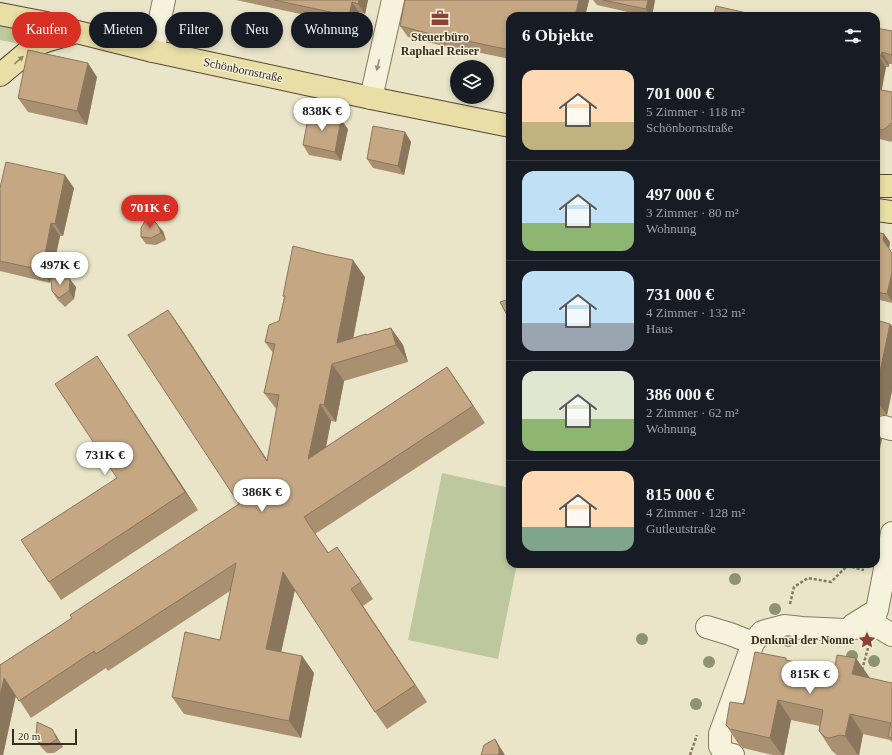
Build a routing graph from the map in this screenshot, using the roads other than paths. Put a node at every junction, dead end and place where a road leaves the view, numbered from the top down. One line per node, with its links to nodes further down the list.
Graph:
1 (164, 0): 7 (street)
2 (393, 0): 9 (street, one-way to 9)
3 (0, 14): 4 (main road, Schönbornstraße)
4 (12, 16)
5 (81, 33): 7 (main road, Schönbornstraße)
6 (32, 48): 8 (main road, one-way to 6)
7 (153, 51): 9 (main road, Schönbornstraße)
8 (0, 75)
9 (371, 98): 10 (main road, Schönbornstraße)
10 (506, 125)
11 (880, 186): 12 (main road)
12 (892, 186)
13 (880, 210): 14 (main road)
14 (892, 212)
15 (892, 533): 16 (street)
16 (884, 574): 17 (street); 18 (street)
17 (892, 594)
18 (884, 617): 20 (street)
19 (707, 627): 20 (street)
20 (753, 643): 21 (street)
21 (733, 755)

